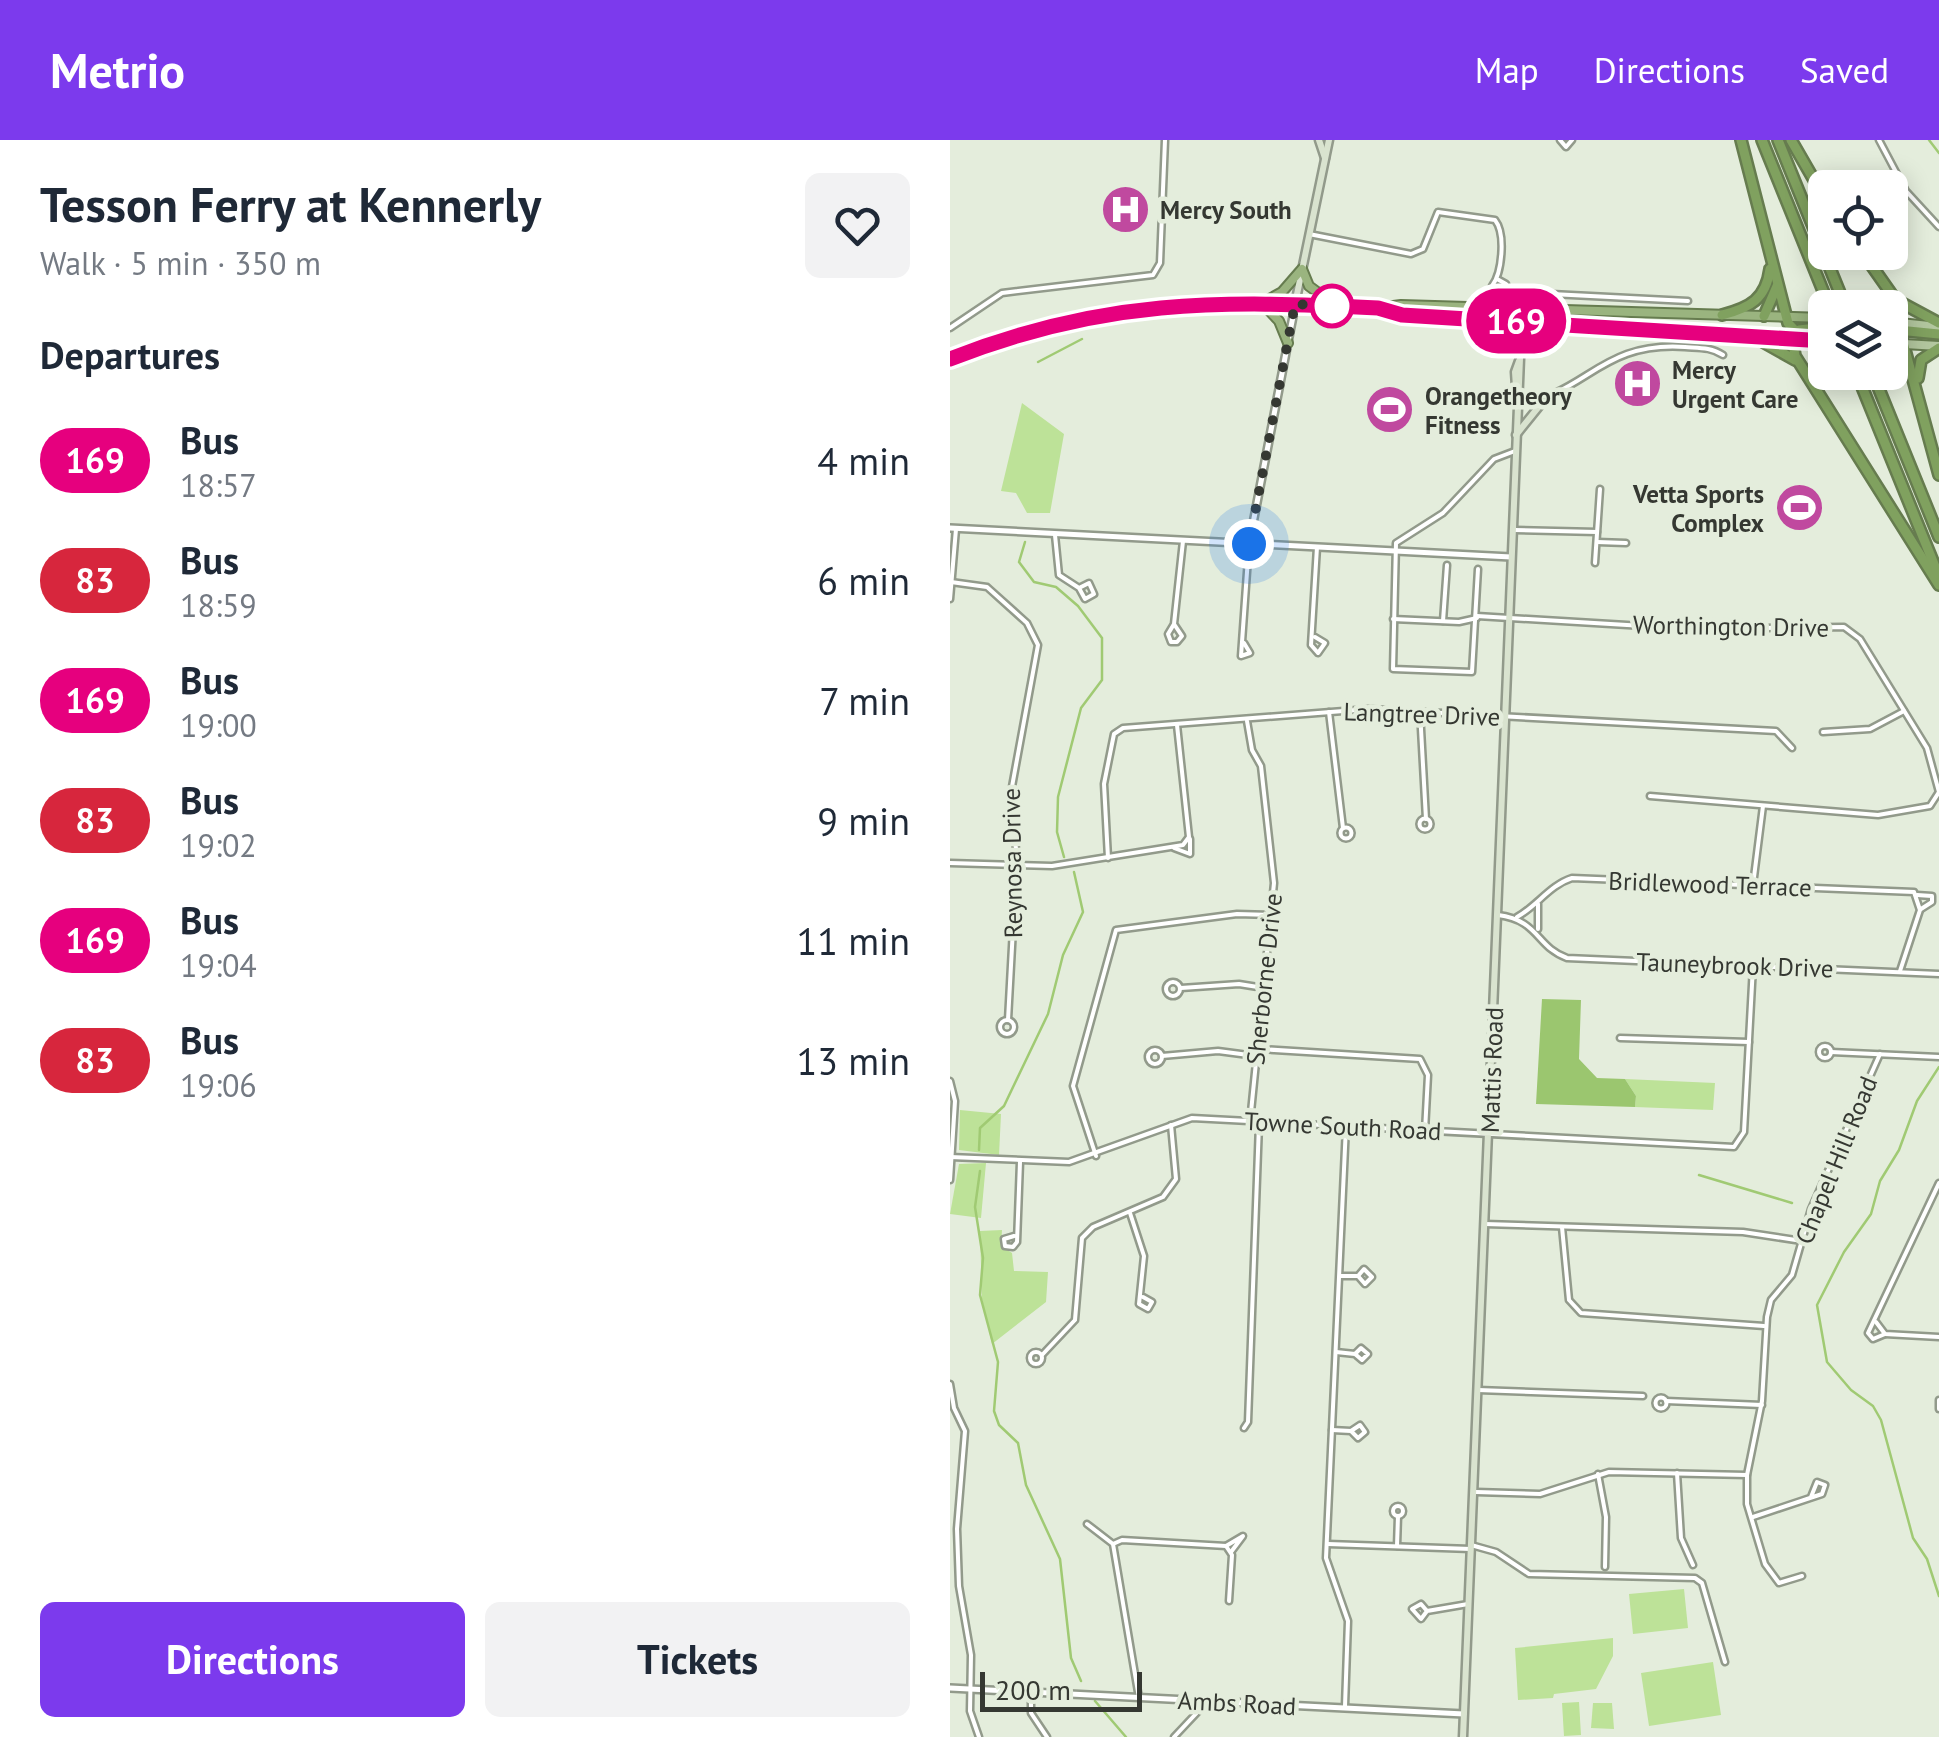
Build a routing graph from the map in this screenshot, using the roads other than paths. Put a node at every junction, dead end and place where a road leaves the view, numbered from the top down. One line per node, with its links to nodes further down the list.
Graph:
1 (1165, 140): 37 (street)
2 (1319, 140): 11 (main road)
3 (1329, 140): 11 (main road)
4 (1560, 140): 5 (street)
5 (1572, 140)
6 (1741, 140): 15 (highway)
7 (1762, 140): 19 (highway)
8 (1778, 140): 20 (highway)
9 (1791, 140): 12 (highway)
10 (1880, 140): 13 (street)
11 (1325, 159): 14 (main road)
12 (1808, 170)
13 (1939, 226)
14 (1309, 234): 16 (main road); 17 (street)
15 (1772, 261): 18 (highway); 28 (highway)
16 (1302, 269): 22 (highway); 23 (main road); 24 (highway)
17 (1498, 279)
18 (1778, 283): 29 (highway); 30 (highway)
19 (1823, 290)
20 (1839, 290)
21 (1688, 301): 27 (street)
22 (1262, 303): 23 (highway); 42 (highway); 48 (highway)
23 (1295, 304): 24 (highway); 42 (street)
24 (1336, 306): 26 (highway)
25 (1908, 307): 38 (highway)
26 (1378, 308): 27 (highway); 31 (highway)
27 (1522, 310): 28 (highway); 32 (main road, Mattis Road)
28 (1722, 315): 29 (highway)
29 (1764, 316): 30 (highway)
30 (1786, 317): 33 (highway); 40 (highway)
31 (1485, 320): 32 (highway); 46 (highway)
32 (1521, 322): 34 (highway); 46 (main road, Mattis Road)
33 (1808, 322)
34 (1547, 324): 39 (highway); 46 (highway)
35 (1808, 325): 40 (highway)
36 (1908, 327): 38 (highway)
37 (950, 328)
38 (1939, 328)
39 (1754, 337): 40 (highway); 49 (highway)
40 (1798, 338): 41 (highway); 49 (highway)
41 (1808, 339)
42 (1288, 343): 67 (street)
43 (1908, 344): 44 (main road)
44 (1939, 347): 53 (highway)
45 (1723, 355): 52 (street)
46 (1520, 357): 54 (main road, Mattis Road)
47 (1908, 358): 53 (highway)
48 (950, 359)
49 (1800, 365): 74 (highway)
50 (1863, 390): 74 (highway)
51 (1879, 390): 63 (highway)
52 (1545, 399): 54 (street); 55 (main road)
53 (1920, 400): 57 (highway)
54 (1517, 403): 55 (main road, Mattis Road)
55 (1515, 436): 56 (main road, Mattis Road)
56 (1516, 450): 60 (main road, Mattis Road); 69 (street)
57 (1939, 474)
58 (1600, 489): 61 (street)
59 (953, 528): 62 (street); 75 (street)
60 (1514, 530): 61 (street); 70 (main road, Mattis Road)
61 (1597, 532): 65 (street)
62 (1054, 535): 64 (street); 76 (street)
63 (1939, 538)
64 (1183, 541): 67 (street); 82 (street)
65 (1597, 542): 66 (street); 71 (street)
66 (1626, 543)
67 (1249, 544): 68 (street); 84 (street)
68 (1317, 548): 69 (street); 83 (street)
69 (1394, 551): 70 (street); 80 (street)
70 (1514, 558): 79 (main road, Mattis Road)
71 (1595, 564)
72 (1447, 565): 81 (street)
73 (1478, 568): 78 (street)
74 (1939, 581)
75 (950, 582): 77 (street); 102 (street, Reynosa Drive)
76 (1079, 588)
77 (950, 599)
78 (1477, 617): 79 (street, Worthington Drive); 80 (street); 81 (street, Worthington Drive)
79 (1511, 618): 86 (street, Worthington Drive); 88 (main road, Mattis Road)
80 (1392, 620): 81 (street, Worthington Drive)
81 (1444, 621)
82 (1174, 624)
83 (1314, 636)
84 (1244, 643)
85 (1420, 711): 87 (street, Langtree Drive); 88 (street, Langtree Drive); 96 (street)
86 (1904, 711): 91 (street); 94 (street, Worthington Drive)
87 (1330, 712): 89 (street, Langtree Drive); 97 (street)
88 (1507, 717): 92 (street, Langtree Drive); 108 (main road, Mattis Road)
89 (1246, 720): 90 (street, Langtree Drive); 107 (street, Sherborne Drive)
90 (1177, 724): 98 (street); 100 (street, Langtree Drive)
91 (1823, 732)
92 (1792, 748)
93 (1650, 796): 95 (street)
94 (1937, 800): 95 (street)
95 (1763, 804): 103 (street)
96 (1426, 819)
97 (1344, 828)
98 (1188, 837): 99 (street); 99 (street)
99 (1174, 848): 100 (street)
100 (1108, 858): 102 (street)
101 (950, 863): 102 (street)
102 (1016, 864): 116 (street, Reynosa Drive)
103 (1753, 885): 104 (street, Bridlewood Terrace); 105 (street, Bridlewood Terrace)
104 (1917, 895): 106 (street); 106 (street)
105 (1538, 904): 109 (street, Bridlewood Terrace); 110 (street)
106 (1920, 910): 112 (street)
107 (1272, 915): 115 (street, Sherborne Drive); 131 (street)
108 (1498, 915): 109 (street); 130 (main road, Mattis Road)
109 (1517, 917): 110 (street, Tauneybrook Drive)
110 (1540, 936): 111 (street, Tauneybrook Drive)
111 (1753, 966): 112 (street, Tauneybrook Drive); 118 (street)
112 (1900, 971): 113 (street, Tauneybrook Drive)
113 (1939, 974)
114 (1180, 988): 115 (street)
115 (1264, 988): 119 (street, Sherborne Drive)
116 (1008, 1020)
117 (1620, 1038): 118 (street)
118 (1749, 1042): 130 (street, Towne South Road)
119 (1258, 1052): 122 (street); 125 (street, Sherborne Drive); 129 (street)
120 (1832, 1052): 121 (street)
121 (1880, 1054): 123 (street); 140 (street, Chapel Hill Road)
122 (1162, 1056)
123 (1939, 1057)
124 (950, 1081): 132 (street)
125 (1250, 1122): 126 (street, Towne South Road); 127 (street, Towne South Road)
126 (1259, 1122): 128 (street, Towne South Road); 158 (street)
127 (1170, 1123): 131 (street, Towne South Road); 136 (street)
128 (1346, 1126): 129 (street, Towne South Road); 141 (street)
129 (1425, 1131): 130 (street, Towne South Road)
130 (1489, 1135): 137 (main road, Mattis Road)
131 (1096, 1156): 133 (street, Towne South Road)
132 (952, 1157): 133 (street, Towne South Road); 134 (street)
133 (1020, 1161): 139 (street)
134 (950, 1180)
135 (1939, 1184): 144 (street)
136 (1130, 1212): 143 (street); 150 (street)
137 (1485, 1224): 138 (street); 152 (main road, Mattis Road)
138 (1562, 1227): 140 (street); 145 (street)
139 (1014, 1236)
140 (1802, 1241): 145 (street, Chapel Hill Road)
141 (1340, 1276): 142 (street); 148 (street)
142 (1358, 1276)
143 (1143, 1297)
144 (1876, 1322): 146 (street); 146 (street)
145 (1766, 1326): 156 (street, Chapel Hill Road)
146 (1885, 1334): 147 (street)
147 (1939, 1337)
148 (1336, 1352): 149 (street); 159 (street)
149 (1355, 1354)
150 (1042, 1355)
151 (950, 1384): 169 (street)
152 (1478, 1390): 153 (street); 164 (main road, Mattis Road)
153 (1643, 1396)
154 (1939, 1400): 157 (street)
155 (1666, 1401): 156 (street)
156 (1762, 1406): 163 (street, Chapel Hill Road)
157 (1939, 1409)
158 (1244, 1428)
159 (1332, 1430): 160 (street); 172 (street)
160 (1351, 1431)
161 (1677, 1472): 162 (street); 163 (street); 175 (street)
162 (1598, 1474): 164 (street); 176 (street)
163 (1747, 1475): 167 (street, Chapel Hill Road)
164 (1473, 1492): 174 (main road, Mattis Road)
165 (1812, 1497): 167 (street)
166 (1398, 1516): 173 (street)
167 (1751, 1518): 177 (street, Chapel Hill Road)
168 (1088, 1524): 171 (street)
169 (957, 1528): 170 (street); 183 (street)
170 (950, 1529)
171 (1113, 1544): 178 (street); 185 (street)
172 (1328, 1544): 173 (street); 187 (street)
173 (1397, 1547): 174 (street)
174 (1471, 1547): 179 (main road, Mattis Road); 181 (street)
175 (1693, 1565)
176 (1606, 1567)
177 (1802, 1576)
178 (1230, 1601)
179 (1468, 1604): 180 (street); 188 (main road, Mattis Road)
180 (1427, 1612)
181 (1725, 1662)
182 (950, 1688): 183 (street, Ambs Road)
183 (970, 1689): 184 (street, Ambs Road); 189 (street)
184 (1030, 1692): 185 (street, Ambs Road); 190 (street)
185 (1140, 1698): 186 (street, Ambs Road)
186 (1208, 1702): 187 (street, Ambs Road); 191 (street)
187 (1345, 1708): 188 (street, Ambs Road)
188 (1464, 1714): 192 (main road, Mattis Road)
189 (980, 1737)
190 (1048, 1737)
191 (1174, 1737)
192 (1463, 1737)

